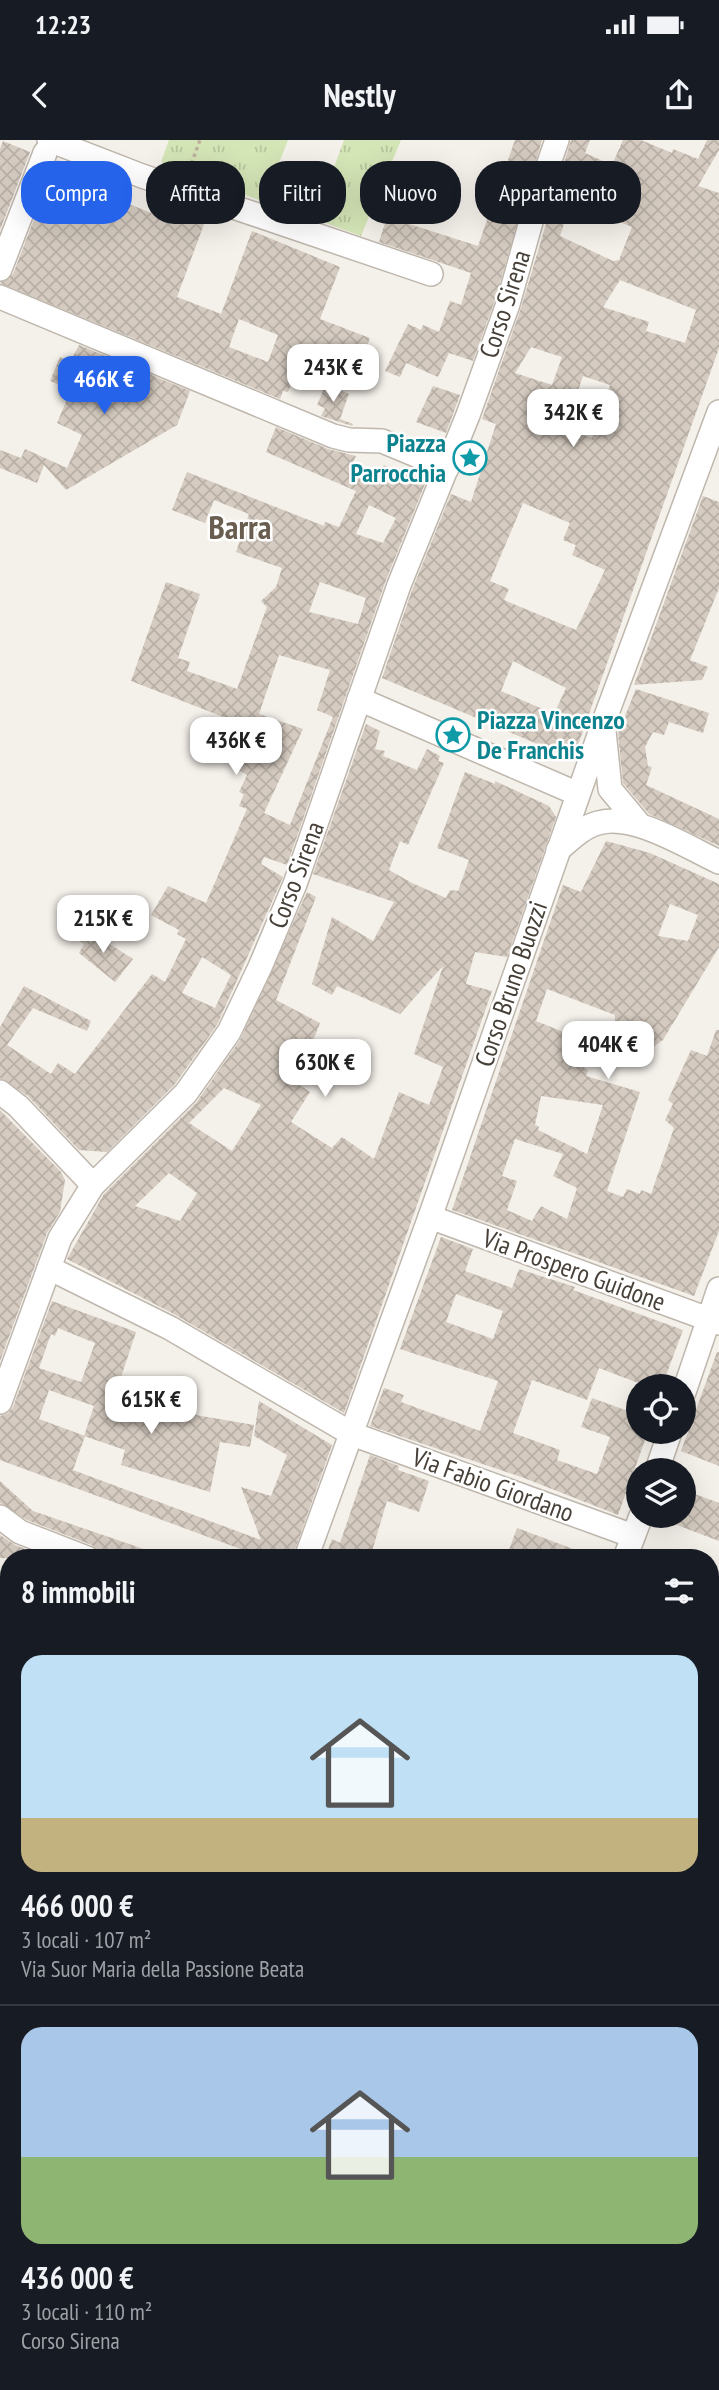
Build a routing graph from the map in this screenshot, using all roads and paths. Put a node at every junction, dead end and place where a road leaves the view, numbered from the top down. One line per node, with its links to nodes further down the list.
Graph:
1 (200, 140): 4 (path)
2 (557, 140): 9 (street, Corso Sirena)
3 (47, 147): 5 (street); 6 (street)
4 (192, 161)
5 (0, 269)
6 (431, 274)
7 (0, 297): 9 (street)
8 (719, 412): 10 (street, Corso Bruno Buozzi)
9 (447, 468): 11 (street, Corso Sirena)
10 (710, 470): 12 (street, Corso Bruno Buozzi)
11 (359, 699): 13 (street); 18 (street, Corso Sirena)
12 (603, 724): 13 (street, Corso Bruno Buozzi); 14 (street)
13 (578, 794): 15 (street, Corso Bruno Buozzi)
14 (640, 825): 15 (street); 16 (street)
15 (557, 851): 19 (street, Corso Bruno Buozzi)
16 (719, 862)
17 (0, 1092): 18 (street)
18 (93, 1185): 20 (street, Corso Sirena)
19 (430, 1217): 22 (street, Via Prospero Guidone); 25 (street, Corso Bruno Buozzi)
20 (49, 1268): 24 (street, Corso Sirena); 25 (street, Via Fabio Giordano)
21 (719, 1289): 22 (street)
22 (715, 1321): 23 (street)
23 (692, 1374)
24 (0, 1402)
25 (352, 1434): 27 (street, Via Fabio Giordano); 29 (street, Corso Bruno Buozzi)
26 (0, 1517): 28 (street)
27 (633, 1536)
28 (64, 1549)
29 (309, 1549)

